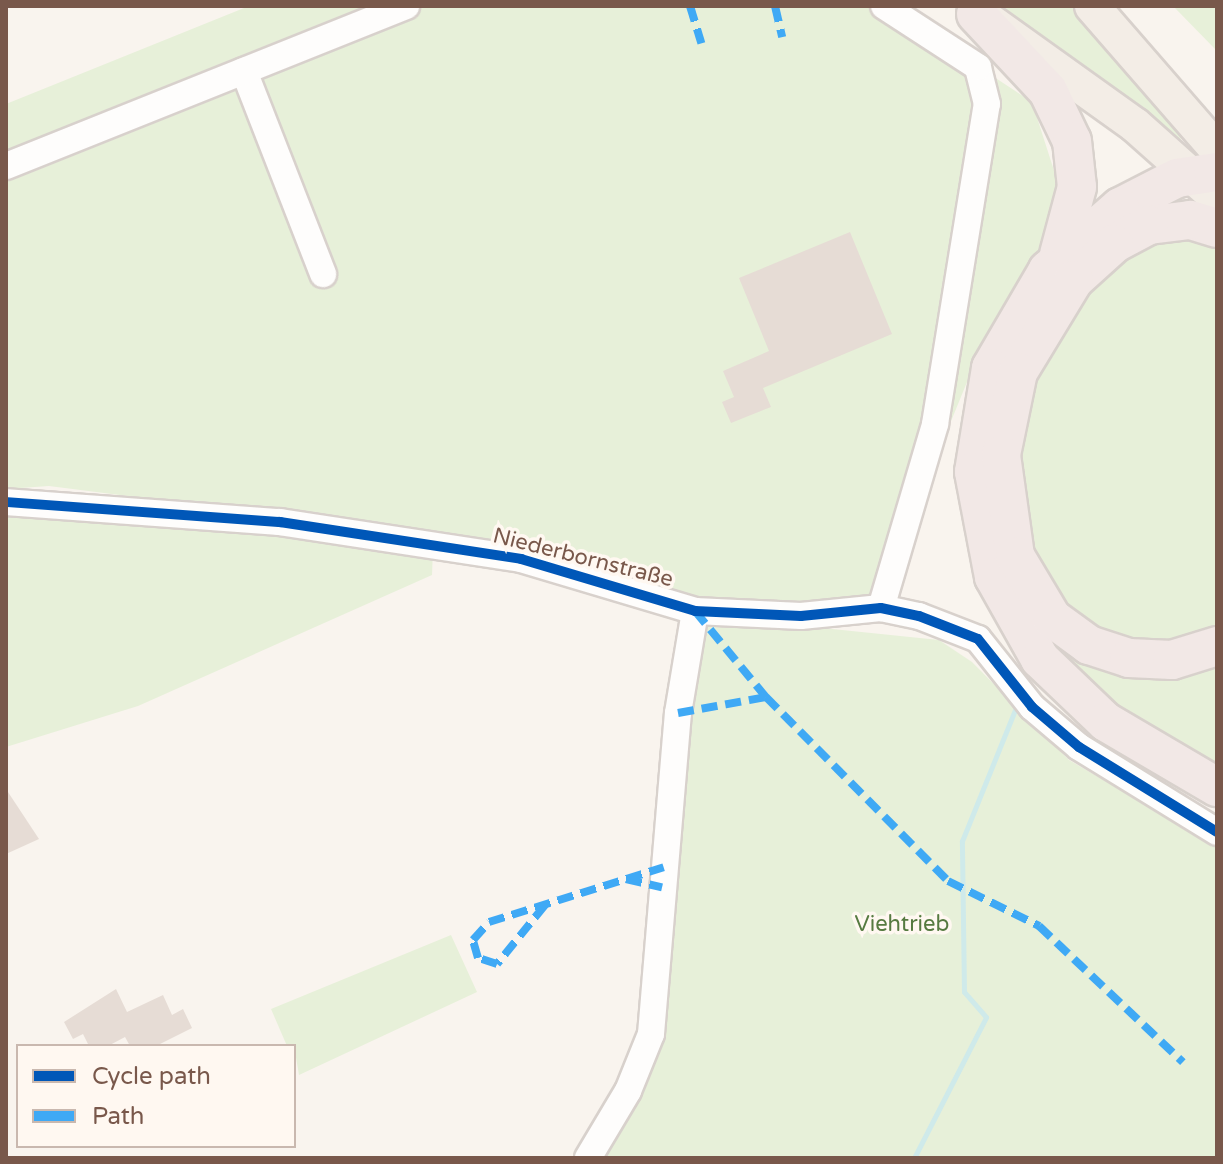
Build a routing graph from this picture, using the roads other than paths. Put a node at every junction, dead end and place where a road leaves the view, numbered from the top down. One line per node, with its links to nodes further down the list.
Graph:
1 (406, 6): 5 (lane)
2 (884, 6): 11 (lane)
3 (1092, 6): 7 (main road)
4 (970, 10): 7 (main road); 9 (highway)
5 (244, 71): 6 (lane); 10 (lane)
6 (6, 166)
7 (1211, 173): 9 (highway)
8 (1217, 228): 16 (highway)
9 (1056, 260): 17 (highway)
10 (323, 274)
11 (935, 424): 12 (lane); 14 (lane)
12 (964, 427)
13 (6, 502): 15 (lane, Niederbornstraße)
14 (881, 608): 15 (lane, Niederbornstraße); 18 (lane, Niederbornstraße)
15 (695, 611): 19 (lane)
16 (1217, 646)
17 (1217, 787)
18 (1217, 832)
19 (588, 1158)

